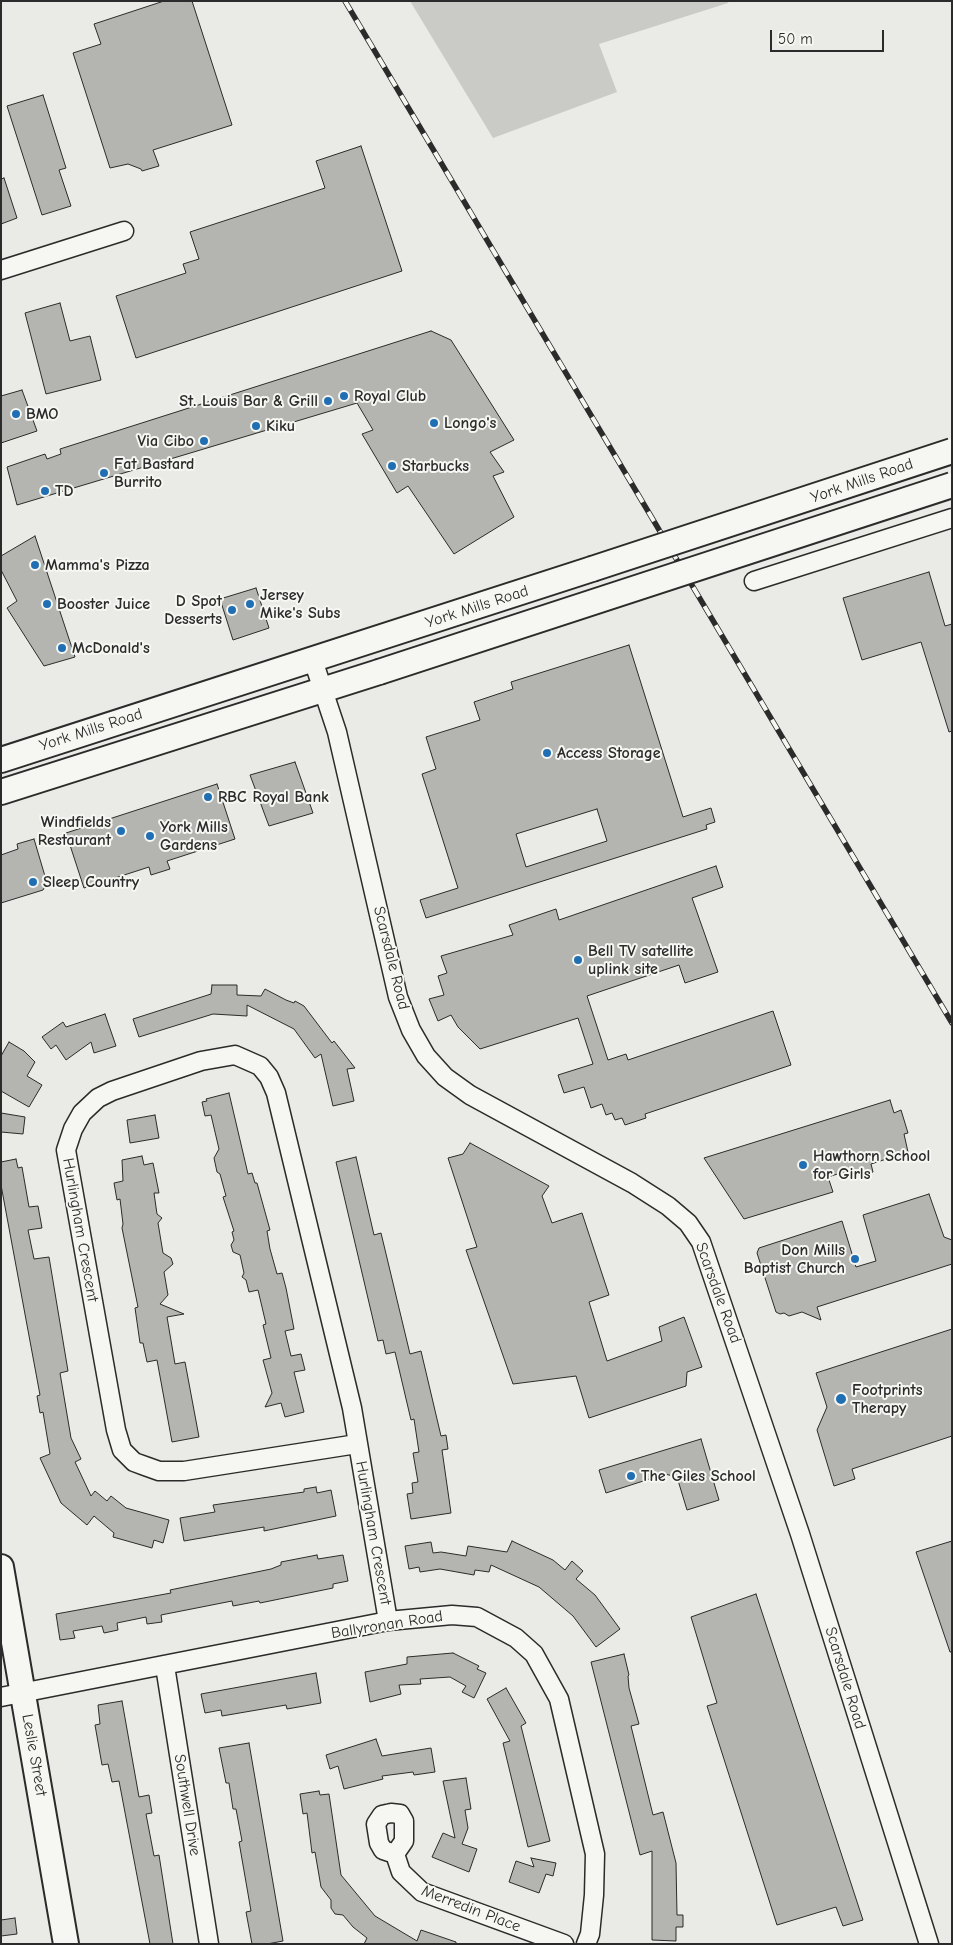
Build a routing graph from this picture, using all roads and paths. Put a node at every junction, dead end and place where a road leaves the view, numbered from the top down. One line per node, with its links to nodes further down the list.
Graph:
1 (124, 231): 2 (street)
2 (1, 270)
3 (952, 451): 7 (main road, York Mills Road, bridge)
4 (952, 485): 8 (main road, York Mills Road, bridge)
5 (952, 518): 6 (street)
6 (754, 581)
7 (312, 660): 8 (street, Scarsdale Road); 9 (main road, York Mills Road)
8 (324, 689): 10 (main road, York Mills Road); 21 (street, Scarsdale Road)
9 (1, 760)
10 (1, 792)
11 (357, 1444): 11 (street, Hurlingham Crescent); 13 (street, Hurlingham Crescent)
12 (1, 1566): 15 (main road, Leslie Street)
13 (388, 1622): 14 (street, Ballyronan Road); 20 (street, Ballyronan Road)
14 (165, 1666): 15 (street, Ballyronan Road); 18 (street, Southwell Drive)
15 (12, 1695): 17 (main road, Leslie Street)
16 (395, 1854): 19 (street, Merredin Place)
17 (66, 1944)
18 (209, 1944)
19 (564, 1944)
20 (586, 1944)
21 (929, 1944)

